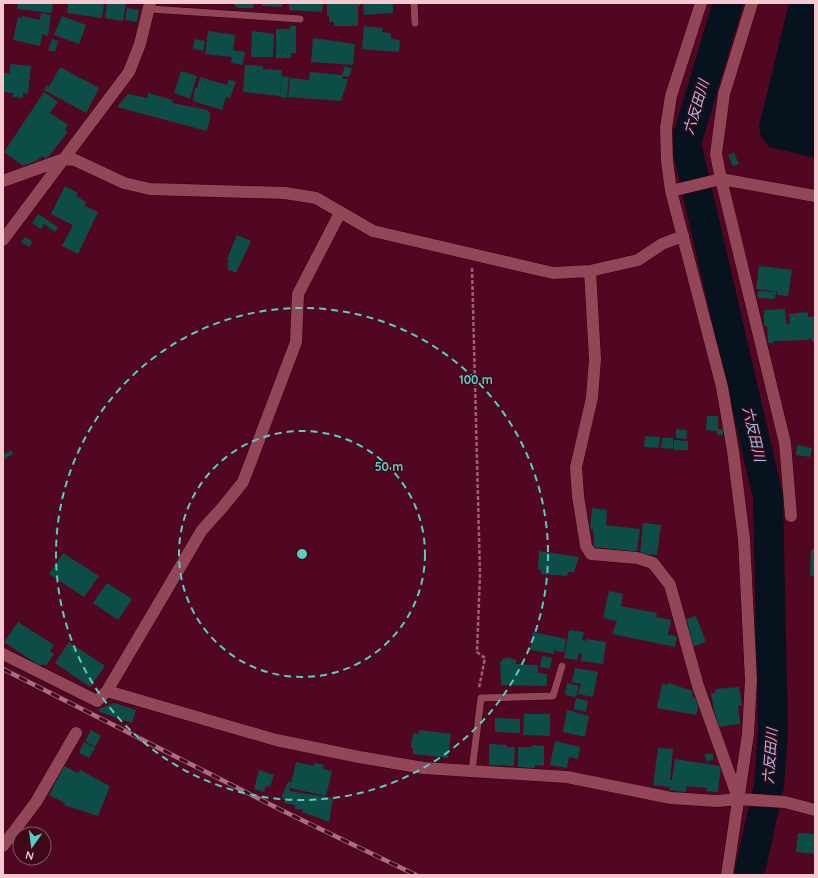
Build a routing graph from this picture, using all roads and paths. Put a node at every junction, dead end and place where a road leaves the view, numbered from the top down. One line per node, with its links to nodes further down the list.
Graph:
1 (414, 3): 6 (lane)
2 (701, 3): 10 (street)
3 (752, 3): 8 (street)
4 (150, 6): 5 (lane); 7 (street)
5 (300, 19)
6 (415, 23)
7 (64, 159): 9 (street); 12 (street); 14 (street)
8 (716, 180): 10 (street); 11 (street); 17 (street)
9 (3, 181)
10 (673, 190): 13 (street)
11 (815, 196)
12 (340, 213): 15 (street); 20 (street)
13 (683, 236): 16 (street); 24 (street)
14 (3, 240)
15 (472, 253): 16 (street); 21 (path)
16 (590, 271): 24 (street)
17 (791, 516)
18 (3, 654): 20 (street)
19 (562, 666): 21 (lane)
20 (107, 691): 23 (street)
21 (481, 698): 23 (lane)
22 (76, 733): 26 (street)
23 (472, 771): 24 (street)
24 (739, 799): 25 (street); 27 (street)
25 (815, 810)
26 (3, 846)
27 (727, 875)

